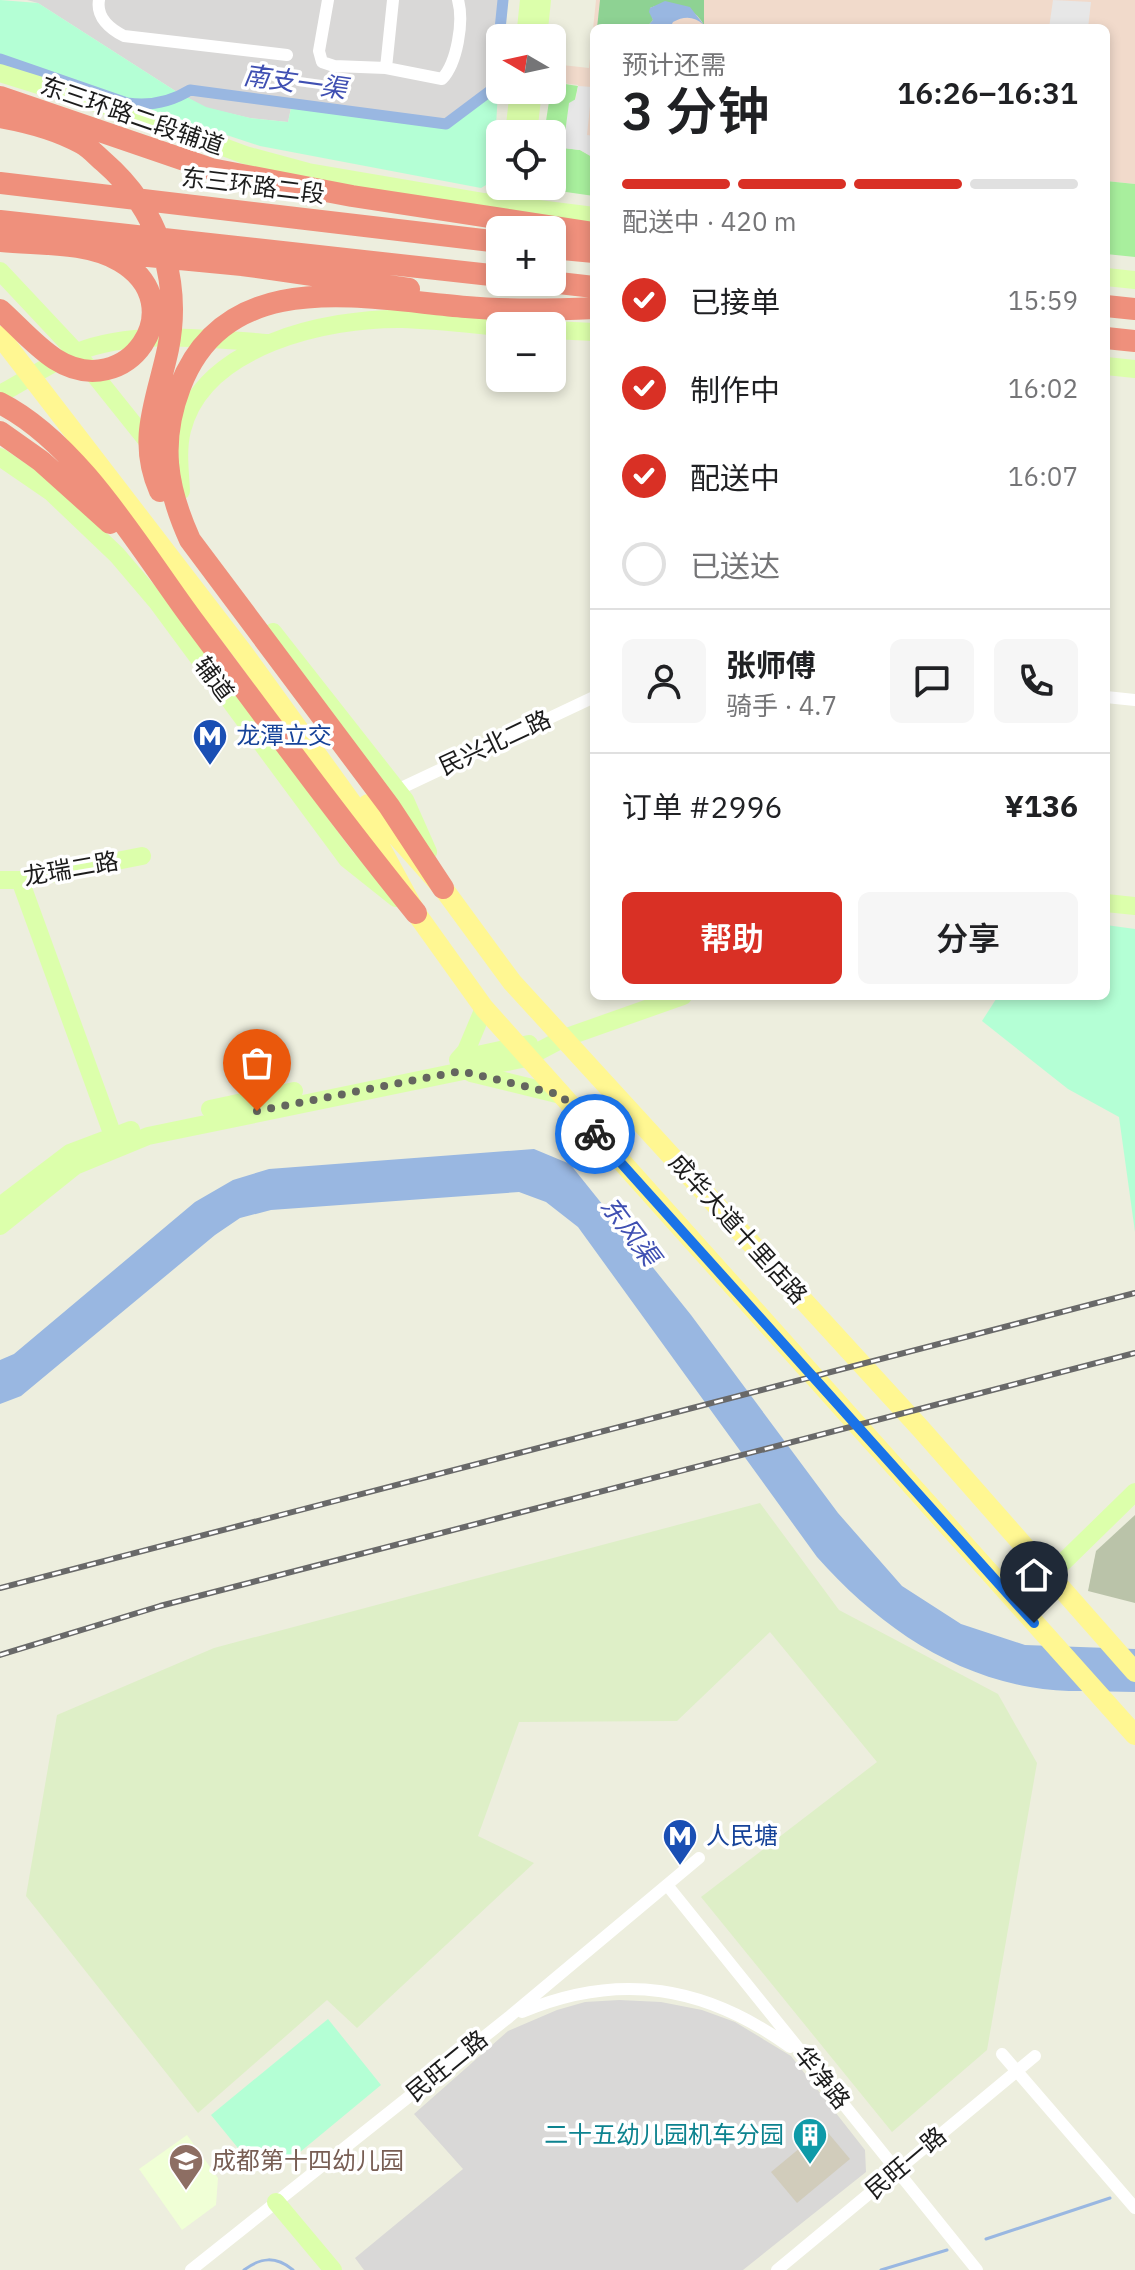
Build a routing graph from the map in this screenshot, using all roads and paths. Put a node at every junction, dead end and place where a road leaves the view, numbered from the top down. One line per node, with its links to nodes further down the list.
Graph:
1 (99, 0): 9 (street)
2 (328, 0): 10 (street)
3 (393, 0): 10 (street)
4 (458, 0): 10 (street)
5 (529, 0): 7 (main road)
6 (542, 0): 8 (main road)
7 (526, 24)
8 (539, 24)
9 (287, 55)
10 (386, 68)
11 (0, 73): 17 (main road, 东三环路二段辅道)
12 (0, 85): 16 (highway)
13 (0, 97): 16 (highway)
14 (0, 117): 50 (highway)
15 (0, 183): 21 (highway, 东三环路二段)
16 (279, 183): 17 (highway)
17 (510, 204): 18 (main road, 东三环路二段辅道); 20 (highway)
18 (590, 215)
19 (0, 221): 31 (highway)
20 (590, 232)
21 (486, 240)
22 (0, 241): 24 (highway)
23 (566, 249): 25 (highway)
24 (96, 251): 31 (highway); 35 (highway)
25 (590, 252)
26 (0, 271): 42 (main road)
27 (1110, 277): 28 (main road)
28 (1135, 280)
29 (566, 284): 30 (highway)
30 (590, 287)
31 (498, 297): 32 (highway); 41 (main road); 50 (highway)
32 (590, 306)
33 (1110, 306): 34 (highway)
34 (1135, 309)
35 (0, 311): 55 (main road)
36 (566, 331): 37 (main road)
37 (590, 332)
38 (0, 336): 55 (main road)
39 (1110, 338): 40 (highway)
40 (1135, 341)
41 (270, 343): 42 (main road); 49 (main road)
42 (76, 352): 45 (main road); 49 (main road)
43 (1110, 366): 44 (main road)
44 (1135, 369)
45 (0, 394)
46 (0, 403): 51 (highway)
47 (0, 432): 51 (highway)
48 (0, 457): 62 (main road, 辅道)
49 (181, 494): 55 (main road)
50 (190, 540): 55 (highway)
51 (140, 548): 55 (highway)
52 (1110, 697): 54 (street)
53 (590, 699): 55 (street, 民兴北二路)
54 (1135, 700)
55 (378, 816): 59 (highway); 62 (highway)
56 (142, 856): 58 (main road, 龙瑞二路)
57 (0, 880): 58 (main road, 龙瑞二路)
58 (20, 880): 69 (main road)
59 (443, 888): 65 (main road, 成华大道十里店路)
60 (1110, 903): 61 (main road)
61 (1135, 906)
62 (416, 913): 64 (main road, 成华大道十里店路)
63 (672, 1000): 65 (main road)
64 (484, 1008): 66 (main road, 成华大道十里店路); 67 (main road)
65 (564, 1038): 66 (main road); 73 (main road, 成华大道十里店路)
66 (521, 1052): 67 (main road); 68 (main road, 成华大道十里店路)
67 (459, 1065): 68 (main road); 69 (main road)
68 (561, 1095): 75 (main road, 成华大道十里店路)
69 (115, 1141): 70 (main road); 71 (main road)
70 (0, 1206)
71 (0, 1226)
72 (1135, 1492): 73 (main road)
73 (1050, 1575): 74 (main road, 成华大道十里店路)
74 (1135, 1672)
75 (1135, 1735)
76 (699, 1858): 77 (street, 民旺二路)
77 (667, 1885): 78 (street, 民旺二路); 81 (street, 华净路)
78 (509, 2017): 81 (street); 84 (street, 民旺二路)
79 (1002, 2054): 82 (street)
80 (1035, 2056): 82 (street, 民旺一路)
81 (811, 2064): 83 (street, 华净路)
82 (1017, 2071): 83 (street, 民旺一路); 85 (street)
83 (896, 2171): 88 (street, 民旺一路); 89 (street, 华净路)
84 (276, 2202): 86 (street, 民旺二路); 87 (main road)
85 (1135, 2208)
86 (191, 2270)
87 (333, 2270)
88 (777, 2270)
89 (977, 2270)

